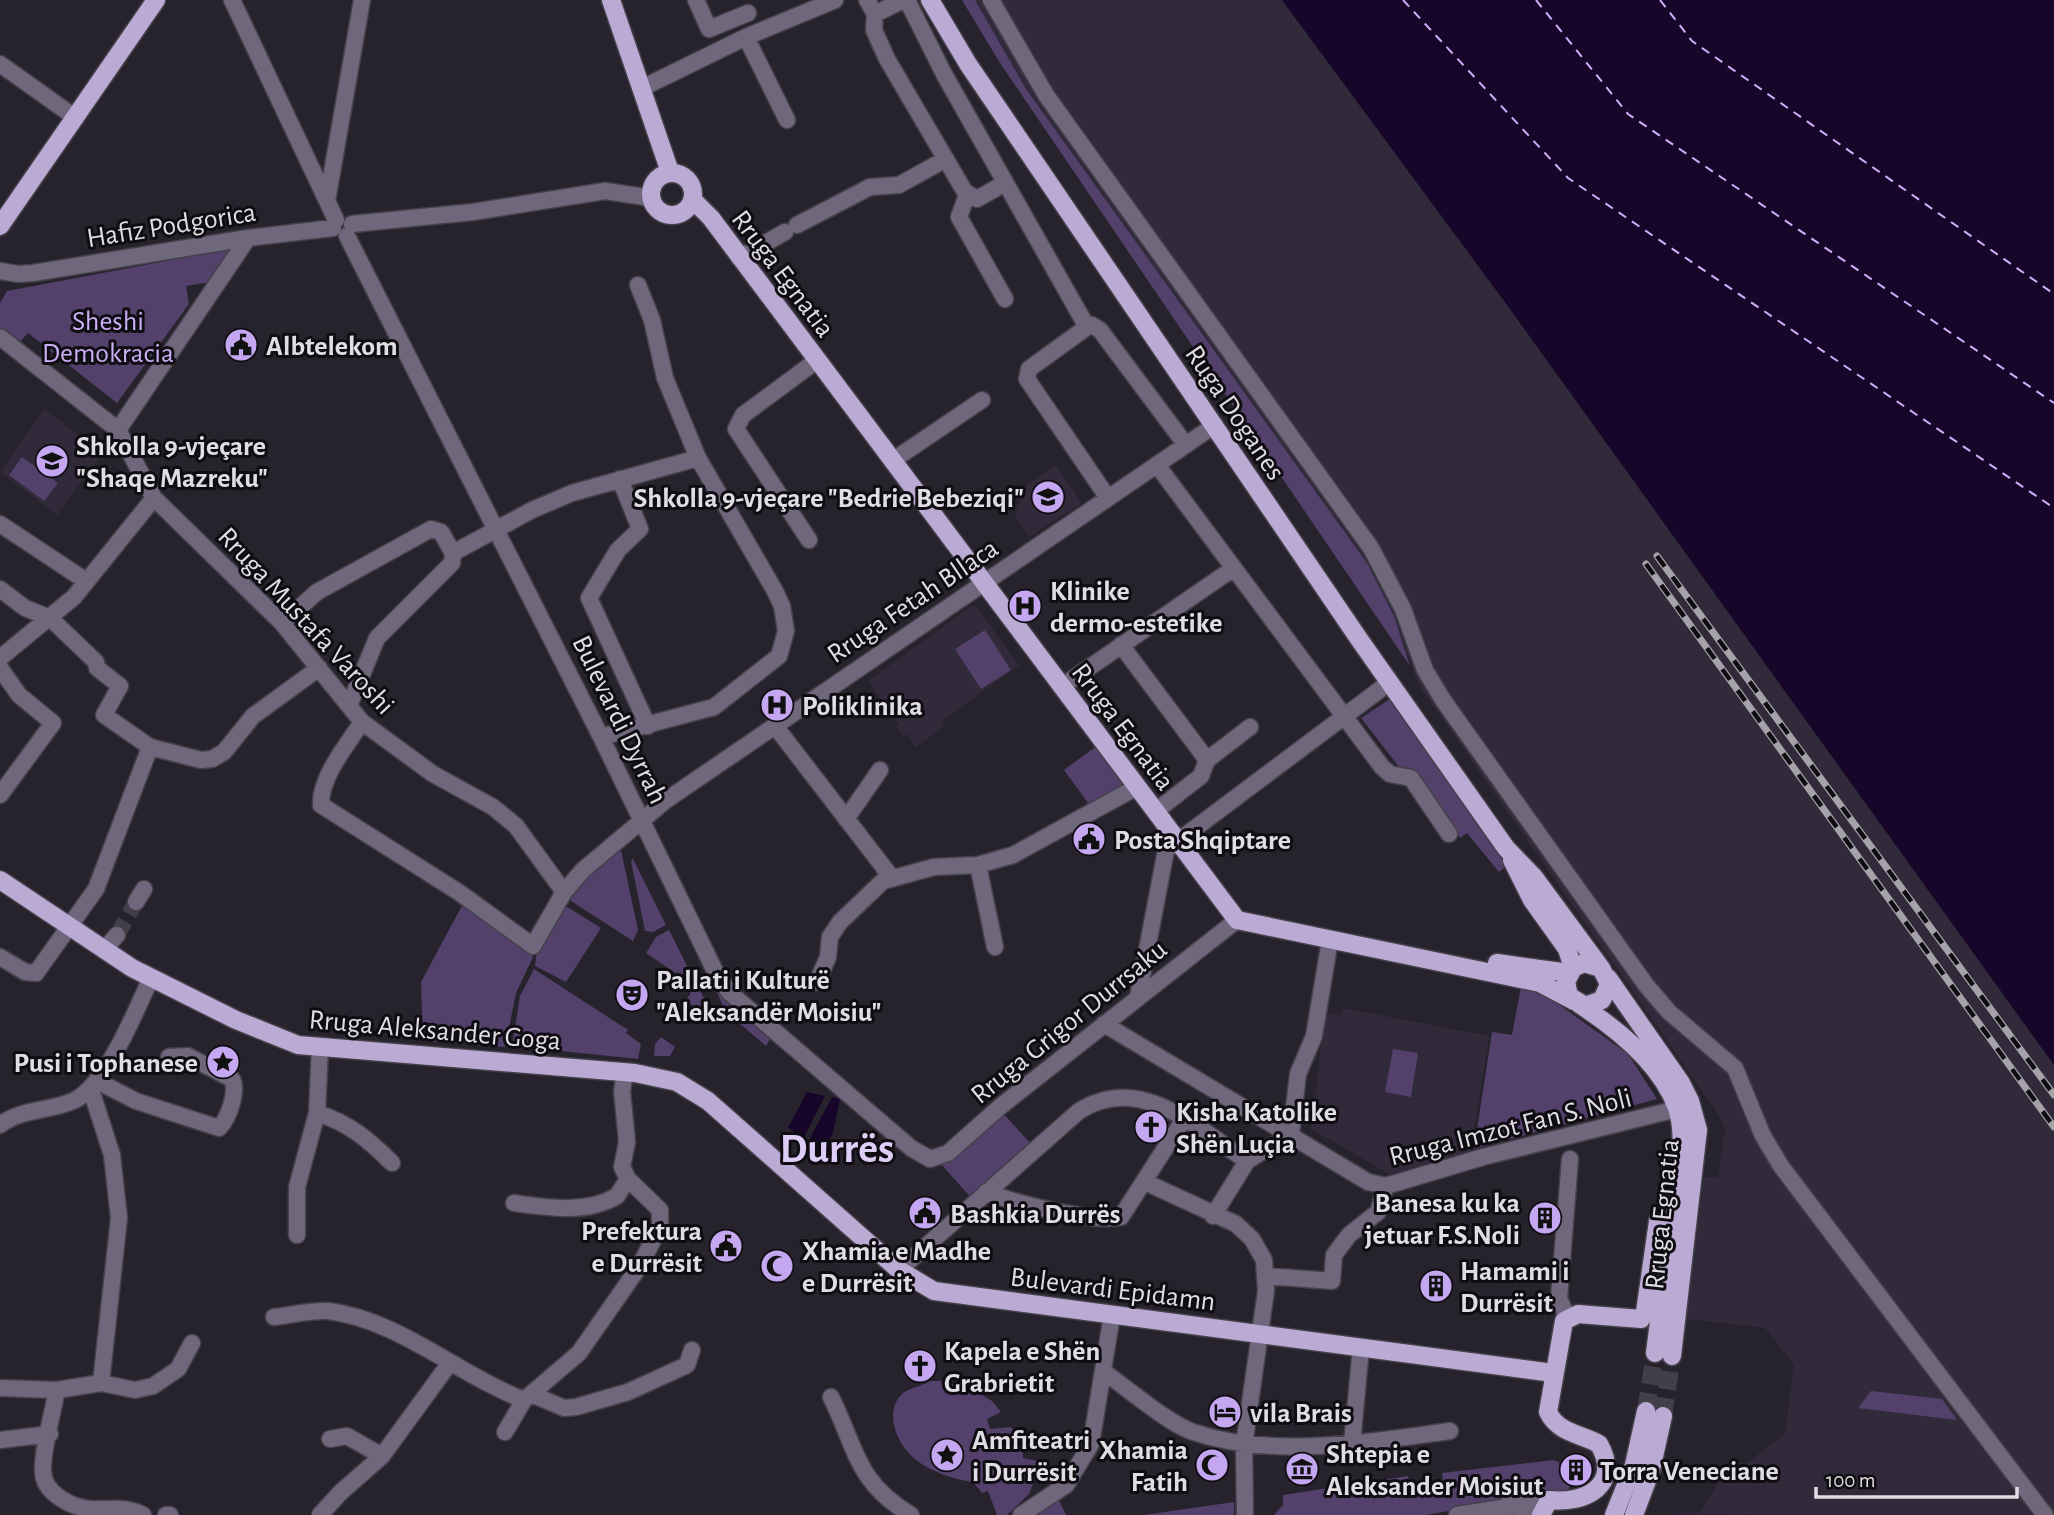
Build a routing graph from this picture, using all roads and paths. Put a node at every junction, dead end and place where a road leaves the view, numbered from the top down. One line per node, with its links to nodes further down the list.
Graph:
1 (220, 0): 10 (street, Bulevardi Dyrrah)
2 (362, 0): 24 (street)
3 (611, 0): 15 (main road)
4 (696, 0): 11 (street)
5 (835, 0): 13 (street)
6 (905, 0): 12 (street); 20 (street)
7 (930, 0): 38 (main road, Ruga Doganes)
8 (990, 0): 158 (street)
9 (156, 1): 16 (main road)
10 (234, 5): 24 (street, Bulevardi Dyrrah)
11 (747, 7): 13 (street)
12 (871, 7): 18 (street)
13 (751, 35): 15 (street); 17 (street)
14 (0, 64): 16 (street)
15 (642, 88): 19 (main road)
16 (76, 118): 25 (main road)
17 (787, 120)
18 (946, 159): 21 (street); 28 (street)
19 (670, 172): 22 (main road); 23 (main road)
20 (1005, 183): 21 (street); 34 (street)
21 (968, 195): 33 (street)
22 (652, 198): 23 (main road); 26 (street, Hafiz Podgorica)
23 (693, 200): 28 (main road, Rruga Egnatia)
24 (327, 201): 26 (street, Bulevardi Dyrrah)
25 (0, 226)
26 (342, 227): 27 (street, Hafiz Podgorica); 48 (street, Bulevardi Dyrrah)
27 (248, 238): 30 (street, Hafiz Podgorica); 39 (street)
28 (739, 258): 36 (main road, Rruga Egnatia)
29 (0, 271): 30 (street, Hafiz Podgorica)
30 (18, 274): 31 (street, Hafiz Podgorica)
31 (0, 285)
32 (638, 285): 41 (street)
33 (1005, 299)
34 (1087, 327): 40 (street); 46 (street)
35 (0, 337): 39 (street, Rruga Mustafa Varoshi)
36 (817, 361): 42 (main road, Rruga Egnatia); 49 (street)
37 (982, 400): 42 (street)
38 (1215, 425): 40 (street, Rruga Fetah Bllaca); 61 (main road, Ruga Doganes)
39 (118, 430): 45 (street, Rruga Mustafa Varoshi)
40 (1186, 445): 43 (street, Rruga Fetah Bllaca)
41 (698, 458): 44 (street); 66 (street)
42 (892, 461): 53 (main road, Rruga Egnatia)
43 (1157, 465): 46 (street, Rruga Fetah Bllaca); 51 (street)
44 (621, 479): 48 (street); 66 (street)
45 (154, 498): 52 (street); 56 (street, Rruga Mustafa Varoshi)
46 (1108, 498): 53 (street, Rruga Fetah Bllaca)
47 (0, 524): 52 (street)
48 (496, 530): 50 (street); 69 (street, Bulevardi Dyrrah)
49 (809, 540)
50 (453, 553): 56 (street); 63 (street)
51 (1234, 568): 57 (street); 64 (street)
52 (86, 581): 55 (street)
53 (984, 584): 62 (main road, Rruga Egnatia); 67 (street, Rruga Fetah Bllaca)
54 (0, 589): 55 (street)
55 (50, 618): 58 (street); 70 (street)
56 (282, 623): 60 (street, Rruga Mustafa Varoshi)
57 (1121, 645): 62 (street); 71 (street)
58 (0, 658)
59 (0, 668): 73 (street)
60 (319, 668): 63 (street, Rruga Mustafa Varoshi); 70 (street)
61 (1390, 682): 64 (street); 81 (main road, Ruga Doganes)
62 (1061, 687): 74 (main road, Rruga Egnatia)
63 (349, 706): 65 (street, Rruga Mustafa Varoshi)
64 (1344, 716): 79 (street); 80 (street)
65 (362, 722): 85 (street, Rruga Mustafa Varoshi); 85 (street, Rruga Fetah Bllaca)
66 (648, 726): 69 (street)
67 (775, 726): 77 (street); 78 (street, Rruga Fetah Bllaca)
68 (1250, 727): 71 (street)
69 (601, 737): 78 (street, Bulevardi Dyrrah)
70 (150, 747): 87 (street)
71 (1207, 760): 76 (street)
72 (880, 770): 77 (street)
73 (6, 772): 75 (street)
74 (1137, 787): 76 (main road, Rruga Egnatia); 82 (street)
75 (0, 795)
76 (1156, 811): 80 (main road, Rruga Egnatia)
77 (846, 818): 83 (street)
78 (643, 822): 85 (street, Rruga Fetah Bllaca); 112 (street, Bulevardi Dyrrah)
79 (1449, 834)
80 (1178, 842): 86 (main road, Rruga Egnatia); 98 (street)
81 (1506, 848): 94 (main road); 95 (main road, Rruga Egnatia)
82 (978, 865): 83 (street); 90 (street)
83 (892, 878): 97 (street)
84 (0, 880): 87 (main road, Rruga Aleksander Goga)
85 (564, 892)
86 (1237, 920): 89 (main road, Rruga Egnatia); 98 (street, Rruga Grigor Durrsaku)
87 (68, 926): 91 (main road, Rruga Aleksander Goga); 92 (street)
88 (117, 935): 91 (street)
89 (1330, 940): 93 (main road, Rruga Egnatia); 110 (street)
90 (995, 947)
91 (104, 950): 96 (main road, Rruga Aleksander Goga)
92 (0, 957)
93 (1438, 960): 94 (main road, Rruga Egnatia); 99 (main road, Rruga Egnatia)
94 (1571, 971): 95 (main road); 99 (main road)
95 (1604, 973): 99 (main road); 121 (main road, Rruga Egnatia)
96 (151, 978): 101 (main road, Rruga Aleksander Goga); 104 (street)
97 (817, 982)
98 (1138, 997): 100 (street, Rruga Grigor Durrsaku)
99 (1576, 1003): 105 (main road, Rruga Egnatia)
100 (1104, 1024): 110 (street, Rruga Imzot Fan S. Noli); 112 (street, Rruga Grigor Durrsaku)
101 (320, 1047): 103 (main road, Rruga Aleksander Goga); 106 (street)
102 (169, 1057): 104 (street)
103 (625, 1072): 107 (main road, Rruga Aleksander Goga); 116 (street)
104 (95, 1086): 109 (street); 136 (street)
105 (1677, 1109): 118 (street, Rruga Imzot Fan S. Noli); 121 (main road, Rruga Egnatia)
106 (317, 1113): 115 (street); 123 (street)
107 (727, 1118): 124 (main road, Bulevardi Epidamn)
108 (1184, 1119): 114 (street); 117 (street); 119 (street)
109 (0, 1125)
110 (1291, 1134): 118 (street, Rruga Imzot Fan S. Noli)
111 (1270, 1146): 114 (street)
112 (930, 1159)
113 (1570, 1159): 128 (street)
114 (1247, 1161): 122 (street)
115 (392, 1163)
116 (628, 1179): 120 (street); 139 (street)
117 (1144, 1182): 119 (street); 122 (street)
118 (1385, 1186): 125 (street)
119 (986, 1192): 124 (street)
120 (514, 1203)
121 (1673, 1212): 128 (main road)
122 (1213, 1216): 125 (street)
123 (297, 1235)
124 (899, 1270): 126 (main road, Bulevardi Epidamn)
125 (1267, 1276): 129 (street)
126 (1112, 1315): 129 (main road, Bulevardi Epidamn); 134 (street)
127 (274, 1317): 133 (street)
128 (1567, 1317): 135 (main road)
129 (1259, 1333): 131 (main road, Bulevardi Epidamn); 147 (street)
130 (191, 1343): 136 (street)
131 (1361, 1347): 135 (main road, Bulevardi Epidamn); 146 (street)
132 (692, 1350): 139 (street)
133 (449, 1364): 139 (street); 148 (street)
134 (1104, 1372): 147 (street); 153 (street)
135 (1553, 1373): 149 (main road)
136 (102, 1383): 138 (street)
137 (0, 1388): 138 (street)
138 (57, 1390): 143 (street)
139 (528, 1397): 142 (street)
140 (831, 1397): 152 (street)
141 (1450, 1431): 146 (street)
142 (505, 1432)
143 (50, 1434): 145 (street); 150 (street)
144 (330, 1439): 148 (street)
145 (0, 1440)
146 (1352, 1444): 147 (street)
147 (1244, 1445): 154 (street)
148 (382, 1457): 151 (street)
149 (1542, 1510): 155 (street)
150 (142, 1515)
151 (320, 1515)
152 (911, 1515)
153 (1021, 1515)
154 (1245, 1515)
155 (1457, 1515)
156 (1614, 1515): 157 (main road)
157 (1633, 1515)
158 (2045, 1515)

